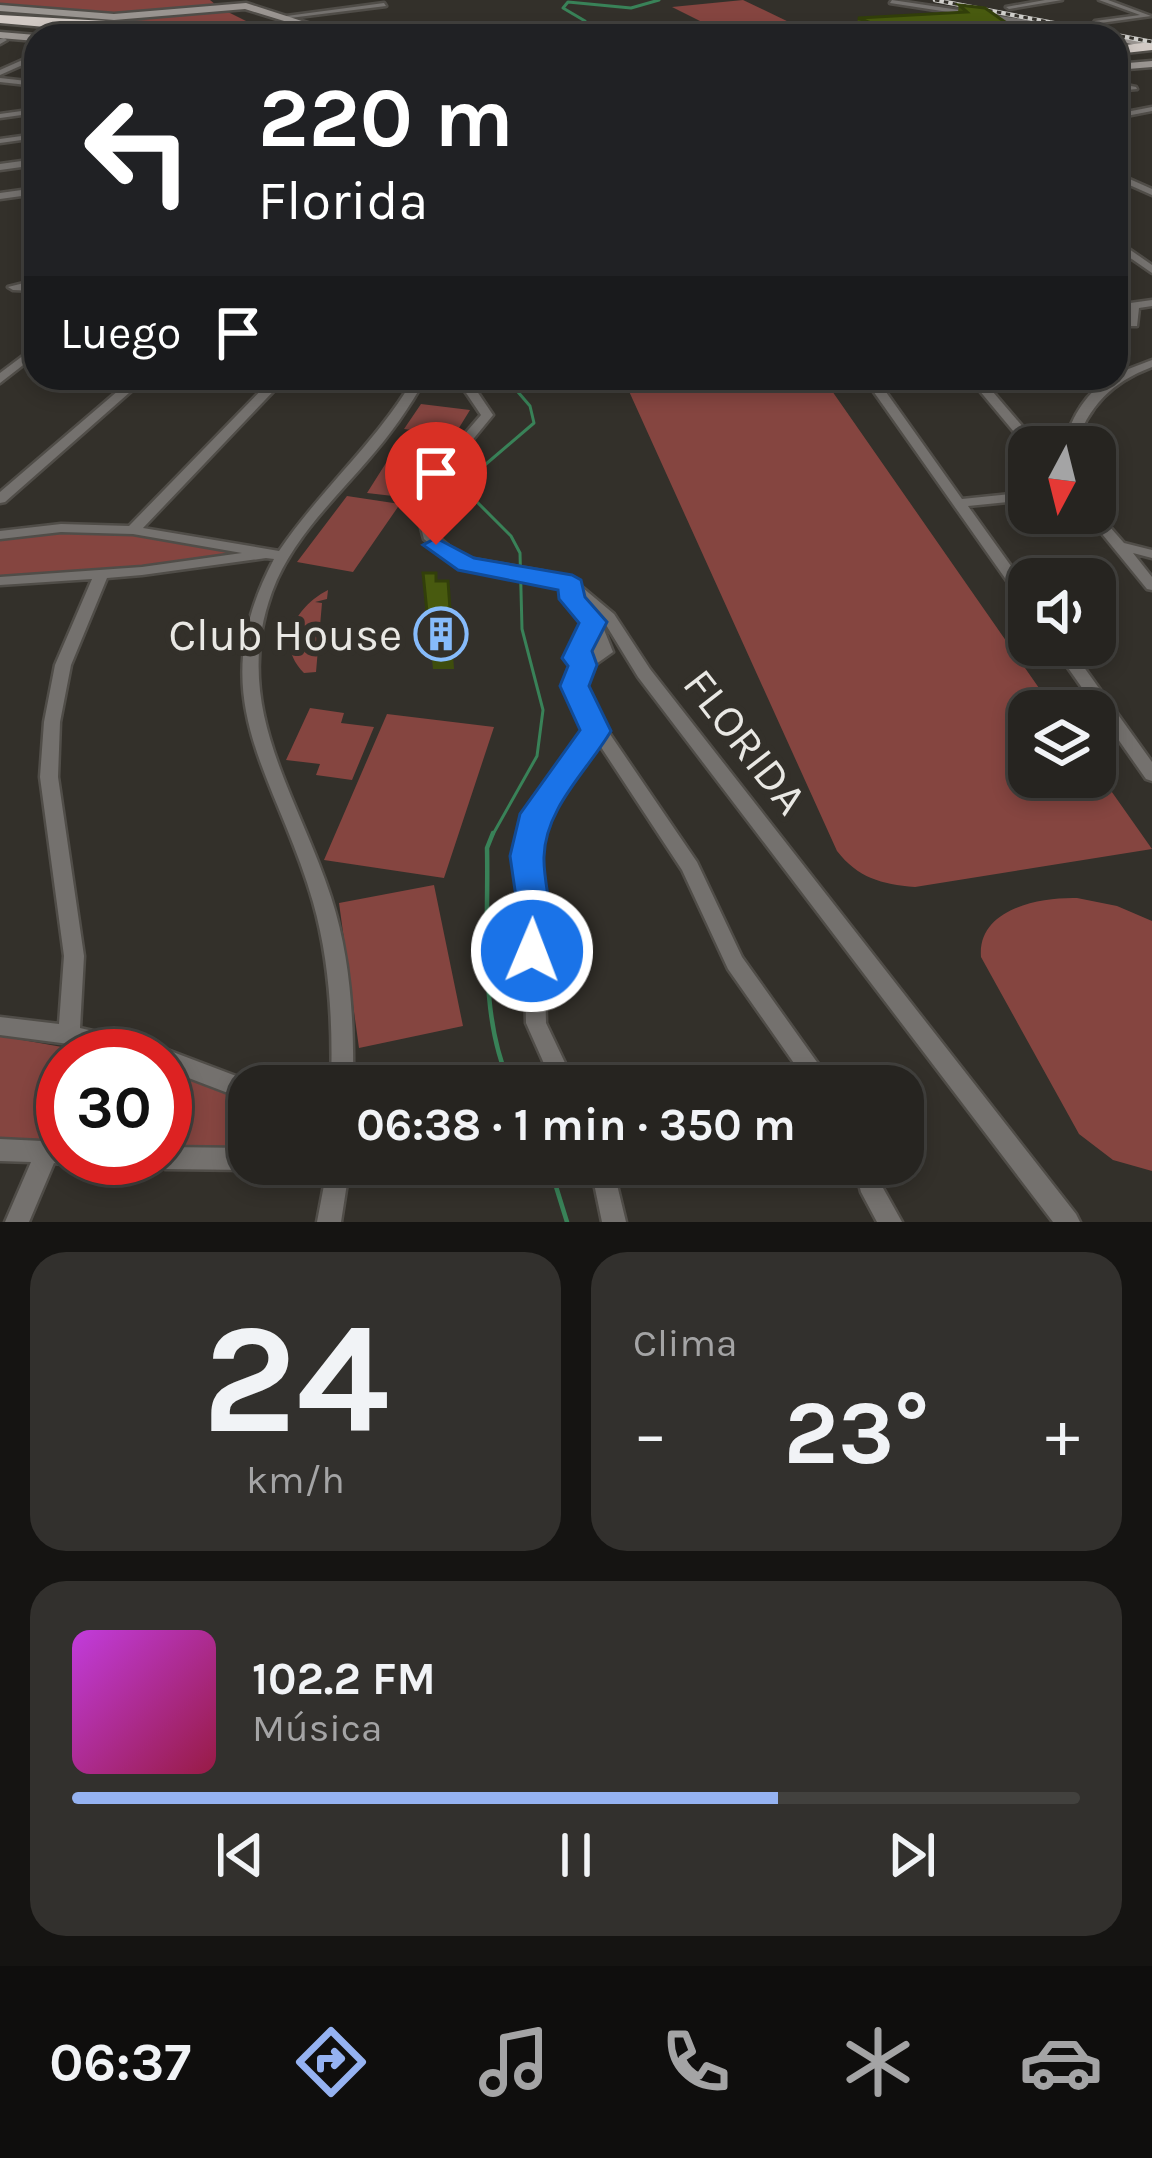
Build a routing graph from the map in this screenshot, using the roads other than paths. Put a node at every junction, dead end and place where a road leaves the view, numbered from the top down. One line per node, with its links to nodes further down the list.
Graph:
1 (1059, 0): 6 (street)
2 (1102, 0): 8 (street)
3 (892, 2): 15 (street)
4 (220, 3): 7 (street); 9 (street); 13 (street)
5 (381, 3): 9 (street)
6 (1010, 7)
7 (0, 8)
8 (1150, 16): 11 (street)
9 (282, 17): 14 (street)
10 (0, 21): 12 (highway)
11 (1095, 23)
12 (32, 24)
13 (250, 24)
14 (304, 24)
15 (1050, 24)
16 (1128, 248): 18 (street)
17 (1152, 249): 18 (street)
18 (1132, 251): 19 (street)
19 (1152, 265)
20 (1152, 303): 21 (street)
21 (1134, 305): 22 (street); 23 (street)
22 (1128, 306)
23 (1128, 324)
24 (24, 359): 25 (street)
25 (0, 379)
26 (126, 390): 36 (street)
27 (268, 390): 38 (street)
28 (412, 390): 43 (street)
29 (469, 390): 49 (street, FLORIDA)
30 (879, 390): 37 (street)
31 (985, 390): 33 (street)
32 (1102, 390): 34 (street)
33 (1015, 426)
34 (1076, 426)
35 (1008, 498): 37 (street)
36 (0, 499)
37 (959, 503): 45 (street)
38 (134, 530): 40 (street); 43 (street)
39 (1109, 534): 41 (street)
40 (0, 535)
41 (1118, 545): 42 (street); 48 (street)
42 (1152, 554)
43 (272, 555): 46 (street); 56 (street)
44 (1152, 566): 48 (street)
45 (1008, 572)
46 (101, 575): 47 (street); 54 (street)
47 (0, 581)
48 (1151, 585)
49 (572, 586): 51 (street); 73 (street, FLORIDA)
50 (1075, 666): 52 (street)
51 (596, 731): 57 (street); 58 (street)
52 (1152, 776)
53 (0, 1026): 55 (street)
54 (69, 1029)
55 (36, 1031)
56 (342, 1065)
57 (555, 1065)
58 (808, 1065)
59 (192, 1070): 60 (street)
60 (228, 1083)
61 (0, 1150): 62 (street)
62 (36, 1152)
63 (192, 1158): 64 (street)
64 (228, 1159)
65 (37, 1185): 69 (street)
66 (335, 1185): 70 (street)
67 (606, 1185): 71 (street)
68 (871, 1185): 72 (street)
69 (17, 1222)
70 (329, 1222)
71 (614, 1222)
72 (890, 1222)
73 (1068, 1222)

